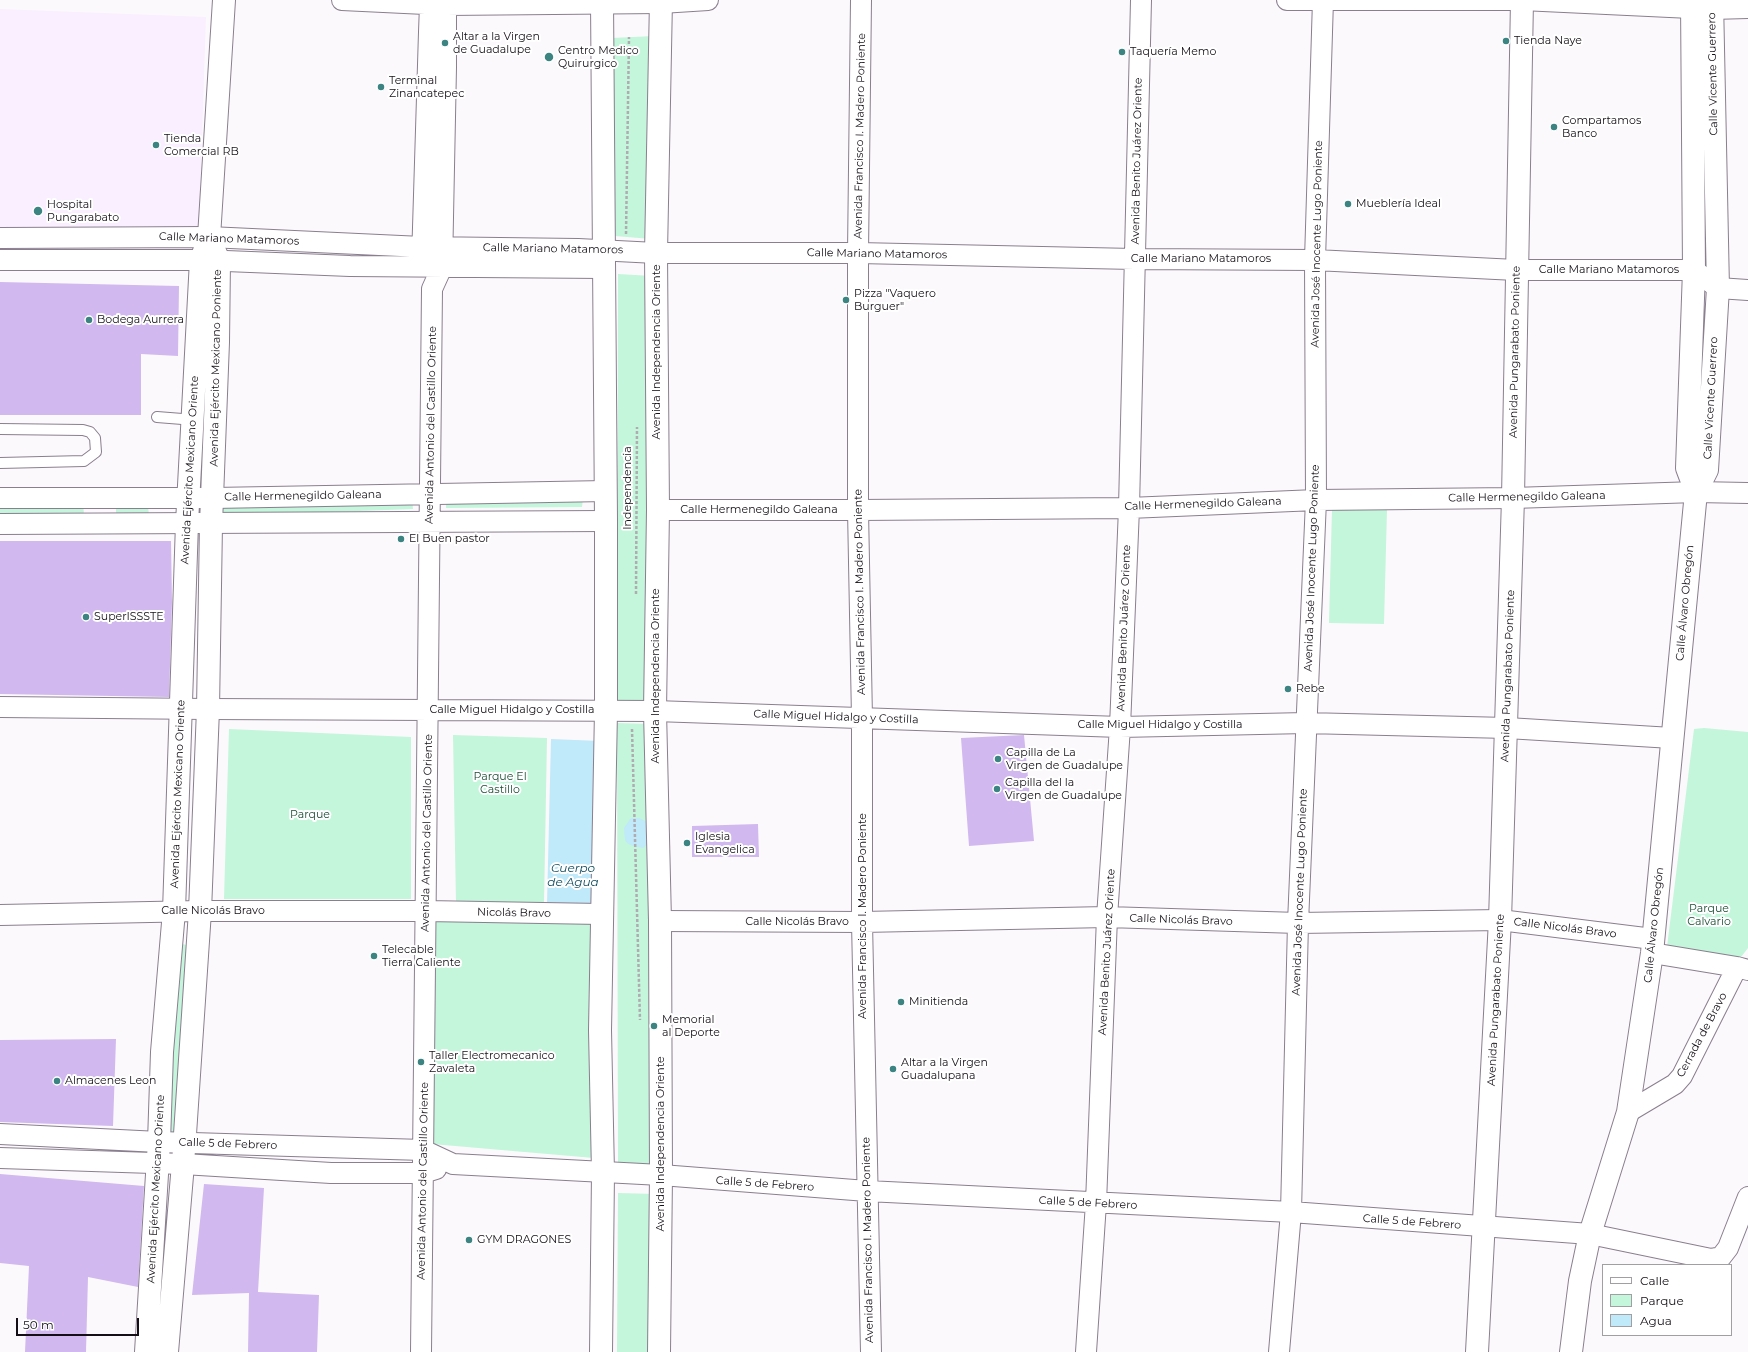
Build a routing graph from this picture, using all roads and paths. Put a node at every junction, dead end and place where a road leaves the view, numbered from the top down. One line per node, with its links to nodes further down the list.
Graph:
1 (224, 0): 16 (street)
2 (342, 0): 11 (street)
3 (708, 0): 9 (street)
4 (861, 0): 23 (street, Avenida Francisco I. Madero Poniente)
5 (1141, 0): 25 (street, Avenida Benito Juárez Oriente)
6 (1287, 0): 7 (street)
7 (1323, 0): 8 (street); 29 (street, Avenida José Inocente Lugo Poniente)
8 (1522, 0): 12 (street); 32 (street, Avenida Pungarabato Poniente)
9 (661, 1): 10 (street); 22 (street, Avenida Independencia Oriente)
10 (602, 2): 11 (street); 24 (street)
11 (438, 3): 15 (street, Avenida Antonio del Castillo Oriente)
12 (1702, 4): 13 (street); 33 (street, Calle Vicente Guerrero); 34 (street, Calle Vicente Guerrero)
13 (1748, 8)
14 (629, 37): 17 (path)
15 (436, 112): 20 (street, Avenida Antonio del Castillo Oriente); 21 (street, Avenida Antonio del Castillo Oriente)
16 (209, 237): 19 (street, Calle Mariano Matamoros); 20 (street, Calle Mariano Matamoros); 28 (street, Avenida Ejército Mexicano Oriente)
17 (626, 237)
18 (0, 238): 19 (street, Calle Mariano Matamoros)
19 (46, 238): 27 (street)
20 (422, 247): 21 (street, Calle Mariano Matamoros); 30 (street, Avenida Antonio del Castillo Oriente)
21 (442, 247): 24 (street, Calle Mariano Matamoros); 31 (street, Avenida Antonio del Castillo Oriente)
22 (656, 253): 23 (street, Calle Mariano Matamoros); 24 (street, Calle Mariano Matamoros); 56 (street, Avenida Independencia Oriente)
23 (858, 253): 25 (street, Calle Mariano Matamoros); 57 (street, Avenida Francisco I. Madero Poniente)
24 (604, 259): 31 (street, Calle Mariano Matamoros); 45 (street)
25 (1134, 259): 29 (street, Calle Mariano Matamoros); 55 (street, Avenida Benito Juárez Oriente)
26 (0, 260): 27 (street, Calle Mariano Matamoros)
27 (45, 260): 28 (street, Calle Mariano Matamoros)
28 (210, 260): 30 (street, Calle Mariano Matamoros); 37 (street, Avenida Ejército Mexicano Oriente); 38 (street, Avenida Ejército Mexicano Poniente)
29 (1314, 260): 32 (street, Calle Mariano Matamoros); 54 (street, Avenida José Inocente Lugo Poniente)
30 (422, 267): 31 (street, Calle Mariano Matamoros); 35 (street, Avenida Antonio del Castillo Oriente)
31 (442, 267): 35 (street, Avenida Antonio del Castillo Oriente)
32 (1516, 270): 33 (street, Calle Mariano Matamoros); 53 (street, Avenida Pungarabato Poniente)
33 (1694, 270): 34 (street, Calle Mariano Matamoros); 46 (street, Calle Vicente Guerrero)
34 (1718, 288): 36 (street); 46 (street, Calle Vicente Guerrero)
35 (432, 289): 48 (street, Avenida Antonio del Castillo Oriente)
36 (1748, 290)
37 (196, 340): 38 (street); 40 (street, Avenida Ejército Mexicano Oriente)
38 (218, 342): 41 (street, Avenida Ejército Mexicano Poniente)
39 (157, 417): 40 (lane)
40 (192, 419): 41 (lane); 49 (street, Avenida Ejército Mexicano Oriente)
41 (216, 420): 52 (street, Avenida Ejército Mexicano Poniente)
42 (636, 425): 64 (path, Independencia)
43 (0, 429): 44 (lane)
44 (0, 463)
45 (606, 491): 48 (street, Calle Hermenegildo Galeana); 58 (street)
46 (1696, 492): 47 (street, Calle Hermenegildo Galeana); 53 (street, Calle Hermenegildo Galeana); 76 (street, Calle Álvaro Obregón)
47 (1748, 493)
48 (430, 494): 52 (street, Calle Hermenegildo Galeana); 59 (street, Avenida Antonio del Castillo Oriente)
49 (188, 497): 51 (street, Calle Hermenegildo Galeana); 52 (street, Calle Hermenegildo Galeana); 60 (street, Avenida Ejército Mexicano Oriente)
50 (0, 498): 51 (street, Calle Hermenegildo Galeana)
51 (91, 498): 62 (street)
52 (213, 498): 63 (street, Avenida Ejército Mexicano Oriente)
53 (1513, 498): 54 (street, Calle Hermenegildo Galeana); 75 (street, Avenida Pungarabato Poniente)
54 (1316, 500): 55 (street, Calle Hermenegildo Galeana); 73 (street, Avenida José Inocente Lugo Poniente)
55 (1130, 508): 57 (street, Calle Hermenegildo Galeana); 74 (street, Avenida Benito Juárez Oriente)
56 (658, 510): 57 (street, Calle Hermenegildo Galeana); 70 (street, Avenida Independencia Oriente)
57 (858, 510): 71 (street, Avenida Francisco I. Madero Poniente)
58 (606, 521): 59 (street); 68 (street)
59 (430, 522): 63 (street); 69 (street, Avenida Antonio del Castillo Oriente)
60 (187, 523): 62 (street); 63 (street); 66 (street, Avenida Ejército Mexicano Oriente)
61 (0, 524): 62 (street)
62 (92, 524)
63 (211, 524): 67 (street, Avenida Ejército Mexicano Oriente)
64 (636, 599)
65 (0, 707): 66 (street, Calle Miguel Hidalgo y Costilla)
66 (181, 709): 67 (street, Calle Miguel Hidalgo y Costilla); 77 (street, Avenida Ejército Mexicano Oriente)
67 (208, 710): 69 (street, Calle Miguel Hidalgo y Costilla); 78 (street, Avenida Ejército Mexicano Oriente)
68 (606, 710): 69 (street, Calle Miguel Hidalgo y Costilla); 70 (street, Calle Miguel Hidalgo y Costilla); 80 (street)
69 (428, 711): 79 (street, Avenida Antonio del Castillo Oriente)
70 (654, 711): 71 (street, Calle Miguel Hidalgo y Costilla); 84 (street, Avenida Independencia Oriente)
71 (862, 718): 74 (street, Calle Miguel Hidalgo y Costilla); 85 (street, Avenida Francisco I. Madero Poniente)
72 (632, 723): 89 (path)
73 (1306, 723): 74 (street, Calle Miguel Hidalgo y Costilla); 75 (street, Calle Miguel Hidalgo y Costilla); 86 (street, Avenida José Inocente Lugo Poniente)
74 (1120, 727): 82 (street, Avenida Benito Juárez Oriente)
75 (1507, 728): 76 (street, Calle Miguel Hidalgo y Costilla); 83 (street, Avenida Pungarabato Poniente)
76 (1672, 738): 87 (street, Calle Álvaro Obregón)
77 (174, 911): 78 (street, Calle Nicolás Bravo); 81 (street, Calle Nicolás Bravo); 94 (street, Avenida Ejército Mexicano Oriente)
78 (200, 911): 79 (street, Calle Nicolás Bravo); 92 (street, Avenida Ejército Mexicano Oriente)
79 (426, 911): 80 (street, Nicolás Bravo); 93 (street, Avenida Antonio del Castillo Oriente)
80 (601, 914): 99 (street)
81 (0, 915)
82 (1108, 918): 85 (street, Calle Nicolás Bravo); 86 (street, Calle Nicolás Bravo); 103 (street, Avenida Benito Juárez Oriente)
83 (1500, 920): 86 (street, Calle Nicolás Bravo); 87 (street, Calle Nicolás Bravo); 105 (street, Avenida Pungarabato Poniente)
84 (660, 921): 85 (street, Calle Nicolás Bravo); 100 (street, Avenida Independencia Oriente)
85 (862, 922): 101 (street, Avenida Francisco I. Madero Poniente)
86 (1298, 923): 104 (street, Avenida José Inocente Lugo Poniente)
87 (1653, 946): 88 (street, Calle Nicolás Bravo); 90 (street, Calle Álvaro Obregón)
88 (1743, 968): 90 (street, Cerrada de Bravo)
89 (640, 1022)
90 (1628, 1112): 106 (street, Calle Álvaro Obregón)
91 (0, 1134): 94 (street, Calle 5 de Febrero)
92 (184, 1142): 93 (street, Calle 5 de Febrero); 94 (street, Calle 5 de Febrero); 96 (street, Avenida Ejército Mexicano Oriente)
93 (423, 1150): 97 (street, Calle 5 de Febrero); 98 (street, Avenida Antonio del Castillo Oriente)
94 (159, 1153): 95 (street, Calle 5 de Febrero); 96 (street, Calle 5 de Febrero); 107 (street, Avenida Ejército Mexicano Oriente)
95 (0, 1158)
96 (183, 1164): 98 (street, Calle 5 de Febrero); 108 (street, Avenida Ejército Mexicano Oriente)
97 (453, 1164): 98 (street, Calle 5 de Febrero); 99 (street, Calle 5 de Febrero)
98 (423, 1173): 111 (street, Avenida Antonio del Castillo Oriente)
99 (602, 1173): 100 (street, Calle 5 de Febrero); 112 (street)
100 (661, 1176): 101 (street, Calle 5 de Febrero); 113 (street, Avenida Independencia Oriente)
101 (867, 1191): 103 (street, Calle 5 de Febrero); 114 (street, Avenida Francisco I. Madero Poniente)
102 (1748, 1197): 106 (street, Calle 5 de Febrero)
103 (1096, 1203): 104 (street, Calle 5 de Febrero); 115 (street, Avenida Benito Juárez Oriente)
104 (1291, 1212): 105 (street, Calle 5 de Febrero); 116 (street, Avenida José Inocente Lugo Poniente)
105 (1483, 1227): 106 (street, Calle 5 de Febrero); 117 (street, Avenida Pungarabato Poniente)
106 (1590, 1234): 118 (street, Calle Álvaro Obregón)
107 (153, 1241): 108 (street); 109 (street, Avenida Ejército Mexicano Oriente)
108 (176, 1243): 110 (street, Avenida Ejército Mexicano Oriente)
109 (146, 1352)
110 (166, 1352)
111 (421, 1352)
112 (601, 1352)
113 (659, 1352)
114 (871, 1352)
115 (1086, 1352)
116 (1279, 1352)
117 (1476, 1352)
118 (1571, 1352)

